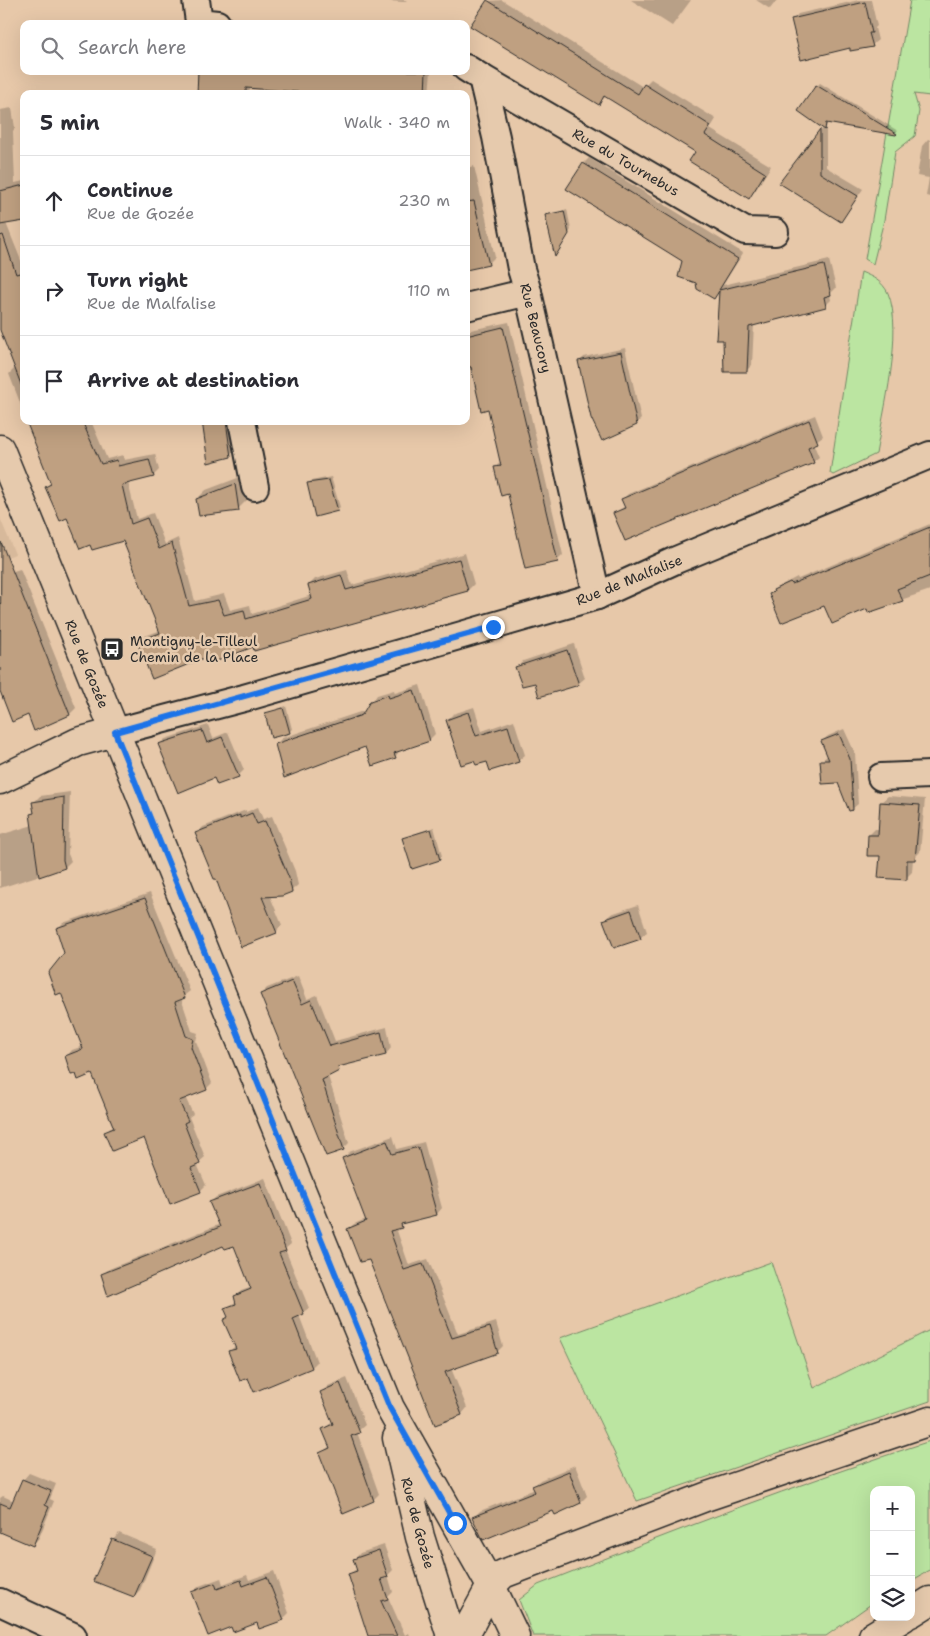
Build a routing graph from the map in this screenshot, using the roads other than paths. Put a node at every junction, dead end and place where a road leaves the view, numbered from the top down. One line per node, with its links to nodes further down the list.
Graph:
1 (196, 0): 2 (street)
2 (199, 20)
3 (474, 73): 4 (street, Rue du Tournebus); 5 (street, Rue Beaucory)
4 (775, 232)
5 (528, 292): 6 (street); 11 (street, Rue Beaucory)
6 (470, 306)
7 (243, 425): 10 (street)
8 (0, 448): 12 (main road, Rue de Gozée)
9 (930, 455): 11 (street, Rue de Malfalise)
10 (255, 487)
11 (597, 596): 12 (street, Rue de Malfalise)
12 (115, 732): 15 (main road); 16 (main road, Rue de Gozée)
13 (930, 775): 14 (street)
14 (881, 777)
15 (0, 780)
16 (390, 1408): 18 (main road, Rue de Gozée); 24 (main road, Rue de Gozée)
17 (930, 1421): 18 (main road)
18 (491, 1586): 25 (main road); 26 (main road, Rue de Gozée)
19 (0, 1602): 23 (street)
20 (930, 1602): 21 (main road)
21 (915, 1611)
22 (897, 1621): 27 (main road)
23 (73, 1636)
24 (451, 1636)
25 (464, 1636)
26 (514, 1636)
27 (873, 1636)

